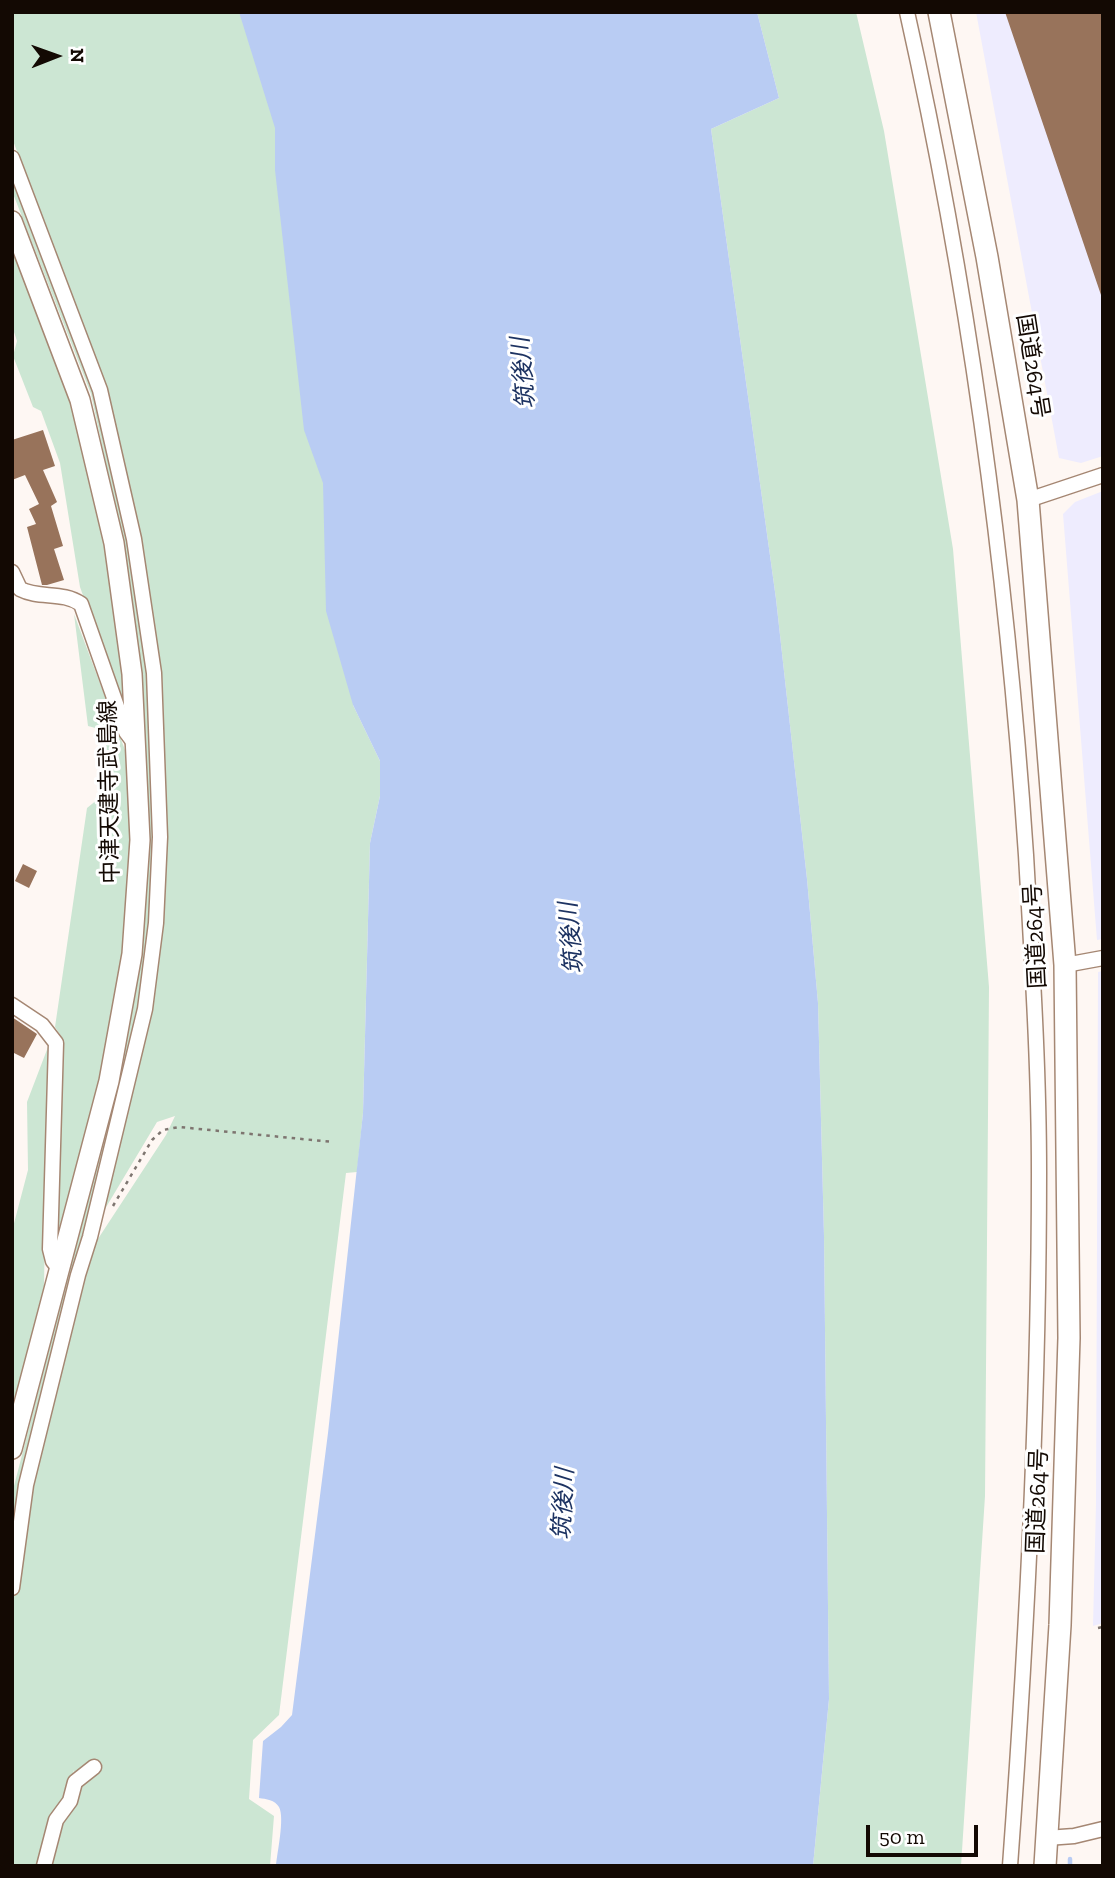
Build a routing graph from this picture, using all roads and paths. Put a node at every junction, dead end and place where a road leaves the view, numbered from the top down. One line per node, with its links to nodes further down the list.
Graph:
1 (907, 12): 21 (street)
2 (939, 12): 6 (highway, 国道264号)
3 (12, 158): 16 (street)
4 (12, 221): 8 (main road, 中津天建寺武島線)
5 (1103, 475): 6 (street)
6 (1028, 500): 10 (highway, 国道264号)
7 (12, 572): 8 (street)
8 (137, 747): 14 (main road, 中津天建寺武島線)
9 (1103, 958): 10 (street)
10 (1065, 965): 19 (highway, 国道264号)
11 (12, 1005): 14 (street)
12 (333, 1143): 13 (path)
13 (113, 1207)
14 (60, 1269): 15 (main road, 中津天建寺武島線)
15 (12, 1448)
16 (12, 1588)
17 (94, 1767): 20 (street)
18 (1103, 1829): 19 (street)
19 (1047, 1838): 22 (highway, 国道264号)
20 (44, 1866)
21 (1010, 1866)
22 (1045, 1866)

